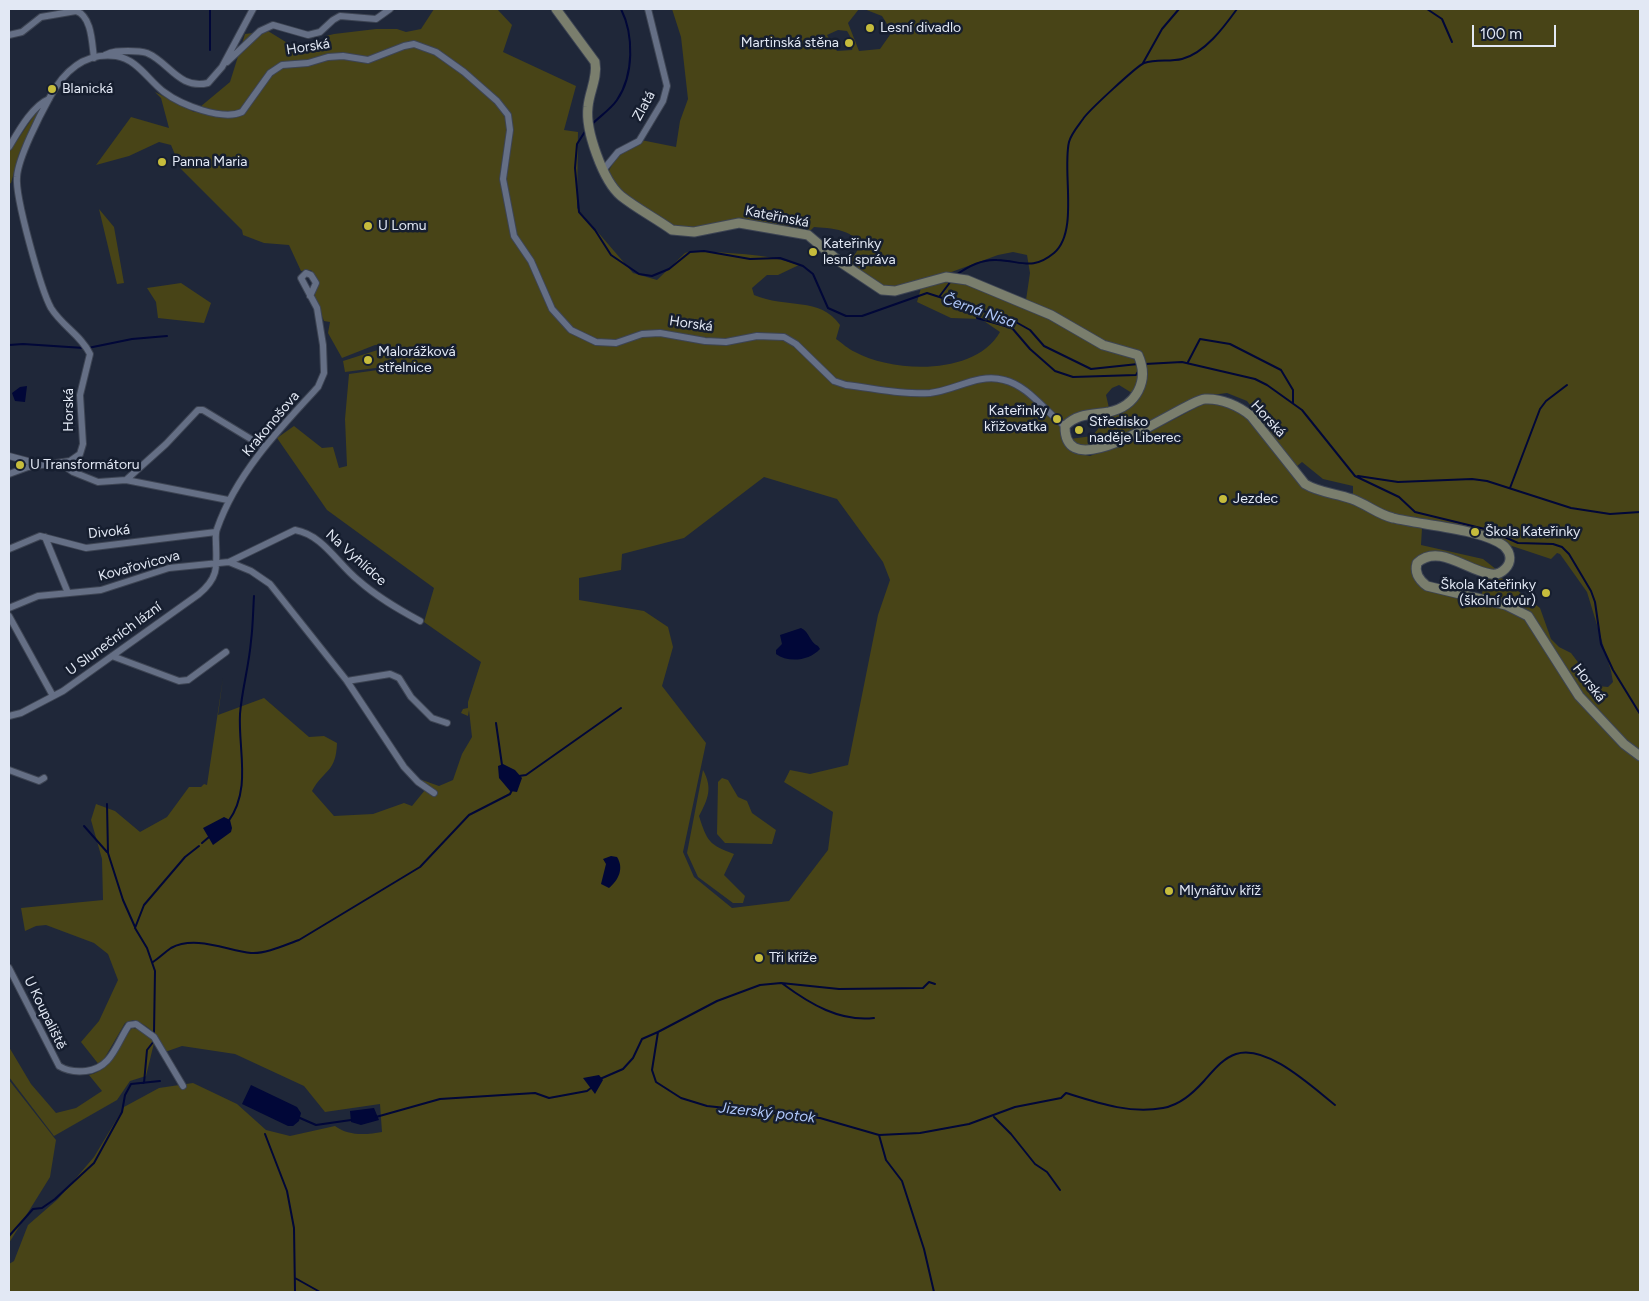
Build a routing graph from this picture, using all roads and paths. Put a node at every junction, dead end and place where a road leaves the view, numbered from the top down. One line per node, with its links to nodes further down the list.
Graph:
1 (253, 9): 8 (street)
2 (390, 9): 8 (street)
3 (556, 9): 11 (street, Kateřinská)
4 (648, 9): 11 (street, Zlatá)
5 (9, 35): 7 (street)
6 (103, 56): 7 (street, Horská); 8 (street); 13 (street, Horská)
7 (94, 58): 9 (street, Horská)
8 (222, 67)
9 (49, 99): 10 (street); 16 (street, Horská)
10 (9, 148)
11 (604, 169): 13 (street, Kateřinská)
12 (310, 296): 14 (street, Krakonošova)
13 (1065, 426): 37 (street, Horská)
14 (264, 447): 20 (street); 21 (street, Krakonošova)
15 (10, 457): 17 (street); 18 (street)
16 (60, 463): 17 (street, Horská); 20 (street)
17 (41, 464): 18 (street, Horská)
18 (16, 470): 19 (street, Horská)
19 (9, 474)
20 (126, 480): 21 (street)
21 (228, 500): 22 (street, Krakonošova)
22 (216, 532): 23 (street, Divoká); 26 (street, Krakonošova)
23 (45, 537): 24 (street); 27 (street)
24 (9, 549)
25 (229, 562): 26 (street, Na Vyhlídce); 30 (street, Na Vyhlídce); 33 (street)
26 (217, 564): 27 (street, Kovařovicova); 32 (street, U Slunečních lázní)
27 (68, 593): 28 (street, Kovařovicova)
28 (9, 608)
29 (9, 616): 34 (street)
30 (420, 621)
31 (226, 652): 32 (street)
32 (112, 656): 34 (street, U Slunečních lázní)
33 (347, 681): 36 (street); 40 (street)
34 (53, 696): 35 (street, U Slunečních lázní)
35 (9, 716)
36 (447, 723)
37 (1640, 756)
38 (9, 770): 39 (street)
39 (44, 778)
40 (434, 793)
41 (9, 968): 42 (street, U Koupaliště)
42 (182, 1085)

